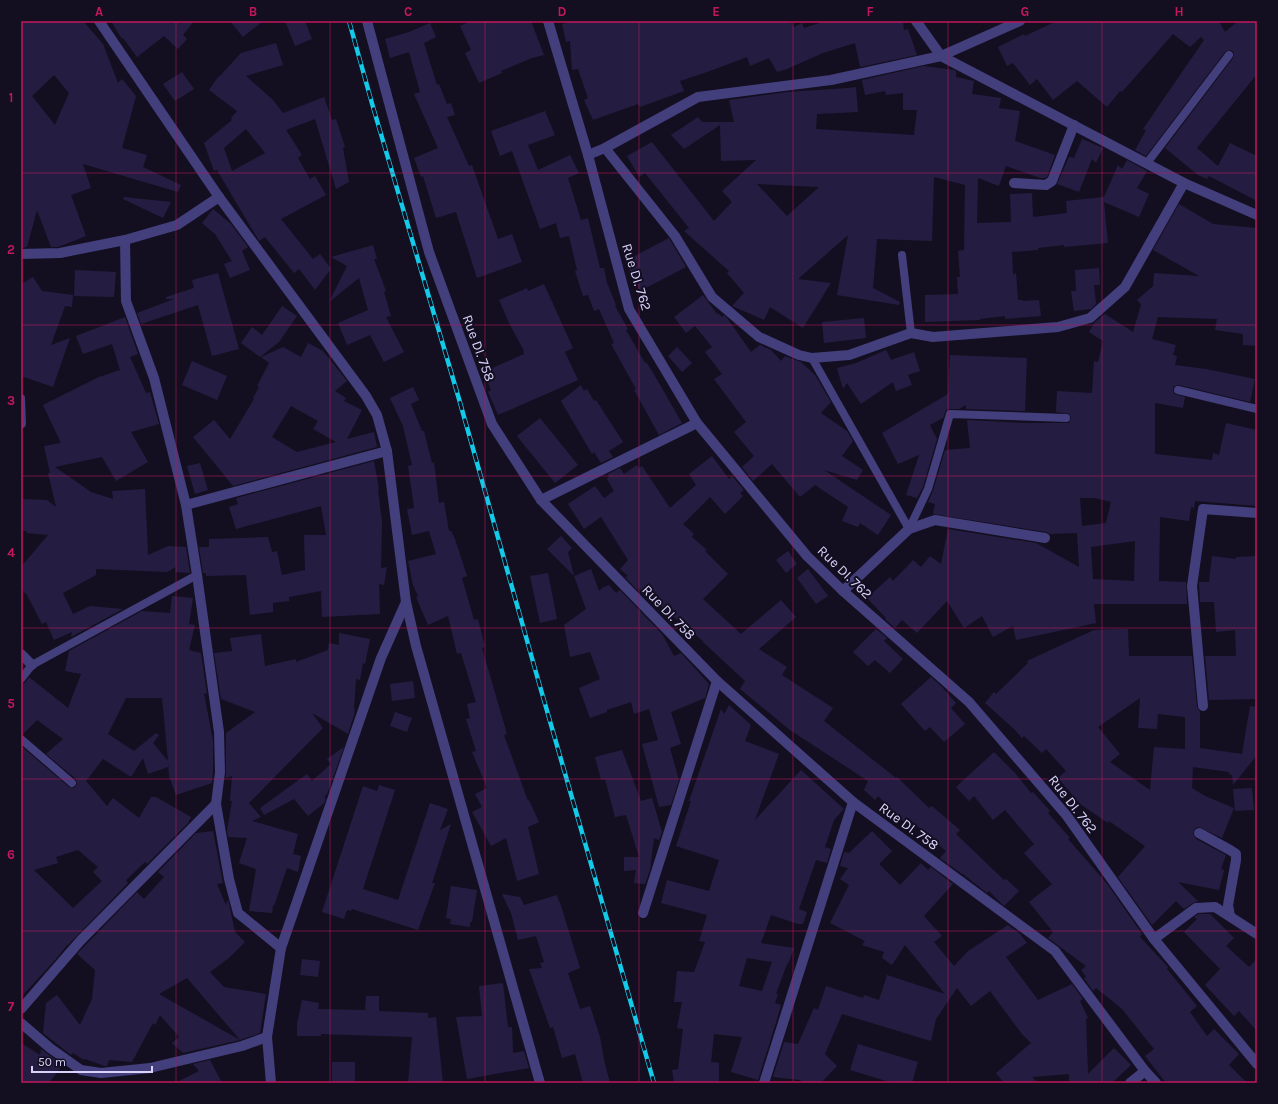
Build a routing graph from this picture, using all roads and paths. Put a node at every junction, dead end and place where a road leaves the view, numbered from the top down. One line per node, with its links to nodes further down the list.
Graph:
1 (99, 21): 14 (street)
2 (367, 21): 28 (street, Rue DI. 758)
3 (548, 21): 10 (street, Rue DI. 762)
4 (916, 21): 7 (street)
5 (1020, 21): 7 (street)
6 (1229, 55): 11 (lane)
7 (941, 56): 8 (street); 9 (street)
8 (1074, 125): 11 (street); 12 (street)
9 (605, 148): 10 (street); 20 (street)
10 (588, 155): 25 (street, Rue DI. 762)
11 (1147, 163): 13 (street)
12 (1014, 183)
13 (1184, 183): 15 (street); 19 (street)
14 (219, 197): 16 (street); 27 (street)
15 (1257, 214)
16 (125, 240): 17 (street); 29 (street)
17 (21, 254)
18 (902, 255): 19 (lane)
19 (911, 333): 20 (street)
20 (812, 358): 31 (lane)
21 (1178, 390): 23 (lane)
22 (21, 398): 26 (lane)
23 (1257, 409)
24 (1066, 418): 31 (lane)
25 (697, 423): 28 (street); 34 (street, Rue DI. 762)
26 (21, 426)
27 (387, 451): 29 (street); 35 (street)
28 (541, 500): 39 (street, Rue DI. 758)
29 (186, 505): 33 (street)
30 (1257, 513): 40 (street)
31 (909, 529): 32 (street); 34 (street)
32 (1045, 538)
33 (197, 575): 37 (lane); 44 (street)
34 (843, 591): 49 (street, Rue DI. 762)
35 (406, 602): 50 (street); 57 (street)
36 (21, 654): 37 (street)
37 (32, 665): 38 (lane)
38 (21, 679)
39 (717, 681): 43 (street, Rue DI. 758); 46 (street)
40 (1203, 706)
41 (21, 739): 42 (lane)
42 (72, 783)
43 (853, 802): 55 (street, Rue DI. 758); 58 (street)
44 (216, 804): 50 (street); 51 (street)
45 (1199, 833): 47 (street)
46 (643, 913)
47 (1230, 916): 48 (street); 49 (street)
48 (1257, 934)
49 (1154, 940): 54 (street, Rue DI. 762)
50 (281, 948): 53 (street)
51 (21, 1010)
52 (21, 1023): 53 (street)
53 (267, 1037): 56 (street)
54 (1257, 1064)
55 (1146, 1071): 59 (street); 60 (street, Rue DI. 758)
56 (271, 1083)
57 (540, 1083)
58 (764, 1083)
59 (1130, 1083)
60 (1156, 1083)

